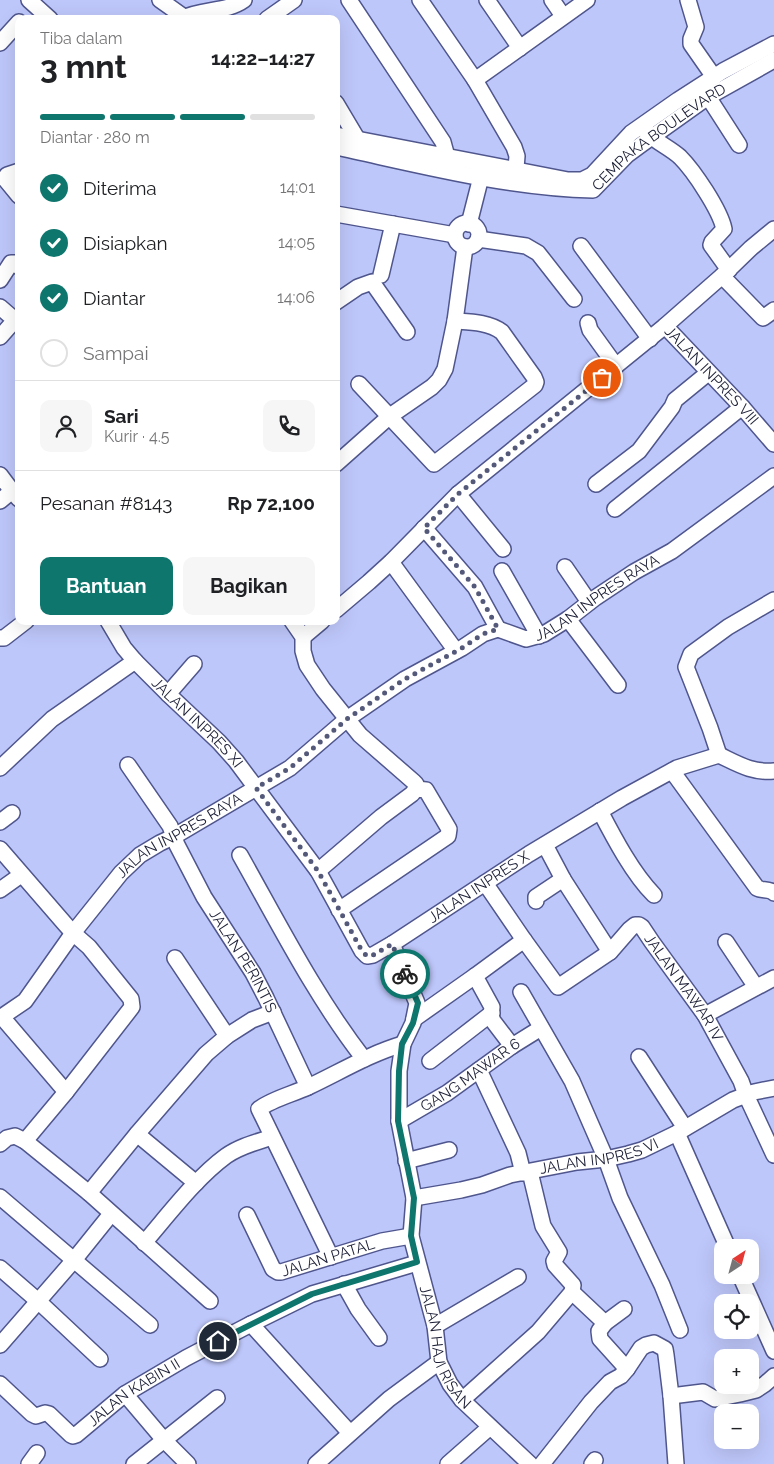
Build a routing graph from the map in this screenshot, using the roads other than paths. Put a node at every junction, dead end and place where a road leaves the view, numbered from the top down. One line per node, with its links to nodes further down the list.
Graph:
1 (160, 0): 13 (street)
2 (244, 0): 14 (street)
3 (294, 0): 15 (street)
4 (349, 0): 31 (street)
5 (420, 0): 23 (street)
6 (487, 0): 20 (street)
7 (552, 0): 16 (street)
8 (587, 0): 16 (street)
9 (688, 0): 22 (street)
10 (34, 2): 11 (street); 12 (street)
11 (25, 15)
12 (46, 15)
13 (179, 15)
14 (191, 15)
15 (277, 15)
16 (563, 16): 20 (street)
17 (15, 26): 18 (street)
18 (0, 43)
19 (774, 44): 22 (street)
20 (520, 48): 23 (street)
21 (774, 60): 24 (street, CEMPAKA BOULEVARD)
22 (714, 77): 24 (street)
23 (475, 80): 34 (street)
24 (704, 91): 26 (street); 28 (street)
25 (340, 110): 30 (street)
26 (647, 131): 34 (street); 45 (street)
27 (340, 137): 30 (street)
28 (739, 145)
29 (340, 147): 30 (street)
30 (362, 147): 31 (street)
31 (449, 164): 32 (street)
32 (483, 171): 34 (street); 38 (street)
33 (15, 172): 35 (street)
34 (515, 176)
35 (15, 191)
36 (340, 215): 37 (street)
37 (393, 224): 40 (street); 46 (street)
38 (469, 224): 40 (street); 41 (street)
39 (774, 229): 45 (street)
40 (455, 235): 43 (street)
41 (478, 239): 43 (street); 49 (street)
42 (581, 246): 57 (street)
43 (465, 247): 52 (street)
44 (15, 263): 47 (street)
45 (726, 273): 51 (street); 54 (street)
46 (381, 275)
47 (0, 280)
48 (340, 299): 55 (street)
49 (574, 299)
50 (0, 307): 56 (street)
51 (774, 310)
52 (454, 321): 62 (street); 62 (street)
53 (588, 323): 58 (street)
54 (665, 326): 57 (street, JALAN INPRES VIII); 59 (street, JALAN INPRES VIII)
55 (407, 332)
56 (0, 337)
57 (650, 339): 58 (street, JALAN INPRES VIII)
58 (616, 366): 68 (street, JALAN INPRES VIII)
59 (708, 373): 61 (street, JALAN INPRES VIII); 67 (street)
60 (359, 384): 62 (street)
61 (742, 408): 63 (street, JALAN INPRES VIII); 70 (street)
62 (390, 416): 64 (street)
63 (774, 444)
64 (340, 460)
65 (0, 475): 69 (street)
66 (774, 476): 77 (street, JALAN INPRES RAYA)
67 (596, 484)
68 (458, 494): 71 (street, JALAN INPRES VIII); 72 (street)
69 (10, 497)
70 (615, 509)
71 (424, 528): 73 (street, JALAN INPRES VIII); 84 (street)
72 (503, 549)
73 (391, 562): 78 (street, JALAN INPRES VIII); 88 (street)
74 (565, 566): 77 (street)
75 (502, 571): 85 (street)
76 (774, 600): 94 (street)
77 (589, 602): 79 (street, JALAN INPRES RAYA)
78 (340, 607)
79 (568, 619): 85 (street, JALAN INPRES RAYA); 91 (street)
80 (21, 625): 87 (street)
81 (110, 625): 89 (street, JALAN INPRES XI)
82 (294, 625): 86 (street)
83 (317, 625): 86 (street)
84 (498, 629): 85 (street, JALAN INPRES RAYA); 88 (street, JALAN INPRES RAYA)
85 (539, 636)
86 (302, 637): 93 (street)
87 (0, 638)
88 (456, 651): 93 (street, JALAN INPRES RAYA)
89 (135, 661): 92 (street, JALAN INPRES XI); 96 (street)
90 (194, 664): 92 (street)
91 (618, 685)
92 (168, 694): 99 (street, JALAN INPRES XI)
93 (347, 719): 99 (street, JALAN INPRES RAYA); 100 (street)
94 (719, 755): 97 (street, JALAN INPRES X); 98 (street)
95 (128, 765): 102 (street, JALAN PERINTIS)
96 (0, 768)
97 (672, 771): 101 (street, JALAN INPRES X); 111 (street)
98 (774, 771)
99 (256, 788): 102 (street, JALAN INPRES RAYA); 106 (street, JALAN INPRES X)
100 (416, 788): 106 (street); 114 (street)
101 (600, 812): 103 (street, JALAN INPRES X); 112 (street)
102 (174, 837): 115 (street, JALAN INPRES RAYA); 125 (street, JALAN PERINTIS)
103 (545, 844): 108 (street); 109 (street, JALAN INPRES X)
104 (0, 849): 107 (street)
105 (240, 855): 135 (street)
106 (318, 871): 114 (street, JALAN INPRES X)
107 (22, 875): 110 (street); 115 (street)
108 (562, 879): 113 (street); 119 (street)
109 (485, 883): 116 (street); 118 (street, JALAN INPRES X)
110 (0, 890)
111 (774, 892)
112 (654, 895)
113 (536, 901)
114 (339, 910): 118 (street, JALAN INPRES X)
115 (73, 934): 126 (street, JALAN INPRES RAYA); 140 (street)
116 (524, 940): 119 (street); 121 (street)
117 (726, 942): 123 (street)
118 (392, 944): 129 (street, JALAN HAJI RISAN)
119 (610, 952): 128 (street, JALAN MAWAR IV)
120 (174, 958): 131 (street)
121 (475, 976): 127 (street); 129 (street)
122 (774, 978): 123 (street)
123 (756, 987): 128 (street)
124 (521, 992): 130 (street)
125 (273, 1012): 131 (street); 138 (street, JALAN PERINTIS)
126 (3, 1013): 140 (street)
127 (492, 1013): 133 (street); 136 (street)
128 (705, 1015): 141 (street, JALAN MAWAR IV)
129 (414, 1019): 132 (street, JALAN HAJI RISAN)
130 (541, 1028): 133 (street, GANG MAWAR 6); 150 (street)
131 (227, 1036): 144 (street)
132 (402, 1044): 135 (street); 142 (street, JALAN HAJI RISAN)
133 (512, 1046): 137 (street, GANG MAWAR 6)
134 (639, 1057): 143 (street)
135 (364, 1059): 138 (street)
136 (430, 1061)
137 (479, 1070): 142 (street, GANG MAWAR 6); 152 (street)
138 (308, 1087): 145 (street)
139 (774, 1088): 141 (street, JALAN INPRES VI)
140 (66, 1092): 146 (street)
141 (746, 1095): 143 (street, JALAN INPRES VI); 149 (street, JALAN MAWAR IV)
142 (398, 1121): 151 (street, JALAN HAJI RISAN)
143 (681, 1130): 150 (street, JALAN INPRES VI); 160 (street)
144 (137, 1134): 153 (street); 154 (street)
145 (272, 1137): 153 (street); 162 (street)
146 (25, 1141): 147 (street); 154 (street)
147 (0, 1144)
148 (449, 1150): 151 (street)
149 (774, 1155)
150 (606, 1159): 152 (street, JALAN INPRES VI); 177 (street)
151 (406, 1161): 156 (street, JALAN HAJI RISAN)
152 (527, 1172): 156 (street, JALAN INPRES VI); 169 (street)
153 (196, 1183): 161 (street)
154 (89, 1193): 157 (street)
155 (0, 1197): 163 (street)
156 (414, 1198): 159 (street, JALAN HAJI RISAN)
157 (112, 1214): 161 (street); 163 (street)
158 (247, 1215): 162 (street, JALAN PATAL)
159 (411, 1236): 162 (street, JALAN PATAL); 164 (street, JALAN HAJI RISAN)
160 (724, 1239)
161 (144, 1243): 171 (street)
162 (331, 1256)
163 (74, 1260): 170 (street); 175 (street)
164 (417, 1262): 167 (street, JALAN KABIN II); 176 (street, JALAN HAJI RISAN)
165 (0, 1268): 170 (street)
166 (518, 1277): 176 (street)
167 (344, 1284): 174 (street, JALAN KABIN II); 178 (street)
168 (744, 1284): 180 (street)
169 (572, 1292): 173 (street); 189 (street)
170 (38, 1301): 179 (street); 181 (street)
171 (210, 1301)
172 (624, 1309): 173 (street)
173 (605, 1323): 183 (street)
174 (251, 1324): 186 (street, JALAN KABIN II); 191 (street)
175 (150, 1325)
176 (434, 1326): 182 (street, JALAN HAJI RISAN)
177 (680, 1330)
178 (379, 1338)
179 (0, 1345)
180 (774, 1351)
181 (100, 1359)
182 (439, 1362): 189 (street, JALAN HAJI RISAN); 191 (street)
183 (627, 1370): 187 (street); 198 (street)
184 (774, 1376): 187 (street)
185 (0, 1384): 186 (street, JALAN KABIN II)
186 (125, 1394): 192 (street)
187 (671, 1396): 199 (street)
188 (217, 1398): 192 (street)
189 (462, 1400): 190 (street, JALAN HAJI RISAN)
190 (490, 1427): 196 (street); 197 (street, JALAN HAJI RISAN)
191 (350, 1433): 193 (street)
192 (164, 1440): 194 (street); 195 (street)
193 (322, 1462)
194 (136, 1463)
195 (188, 1464)
196 (448, 1464)
197 (530, 1464)
198 (542, 1464)
199 (676, 1464)

